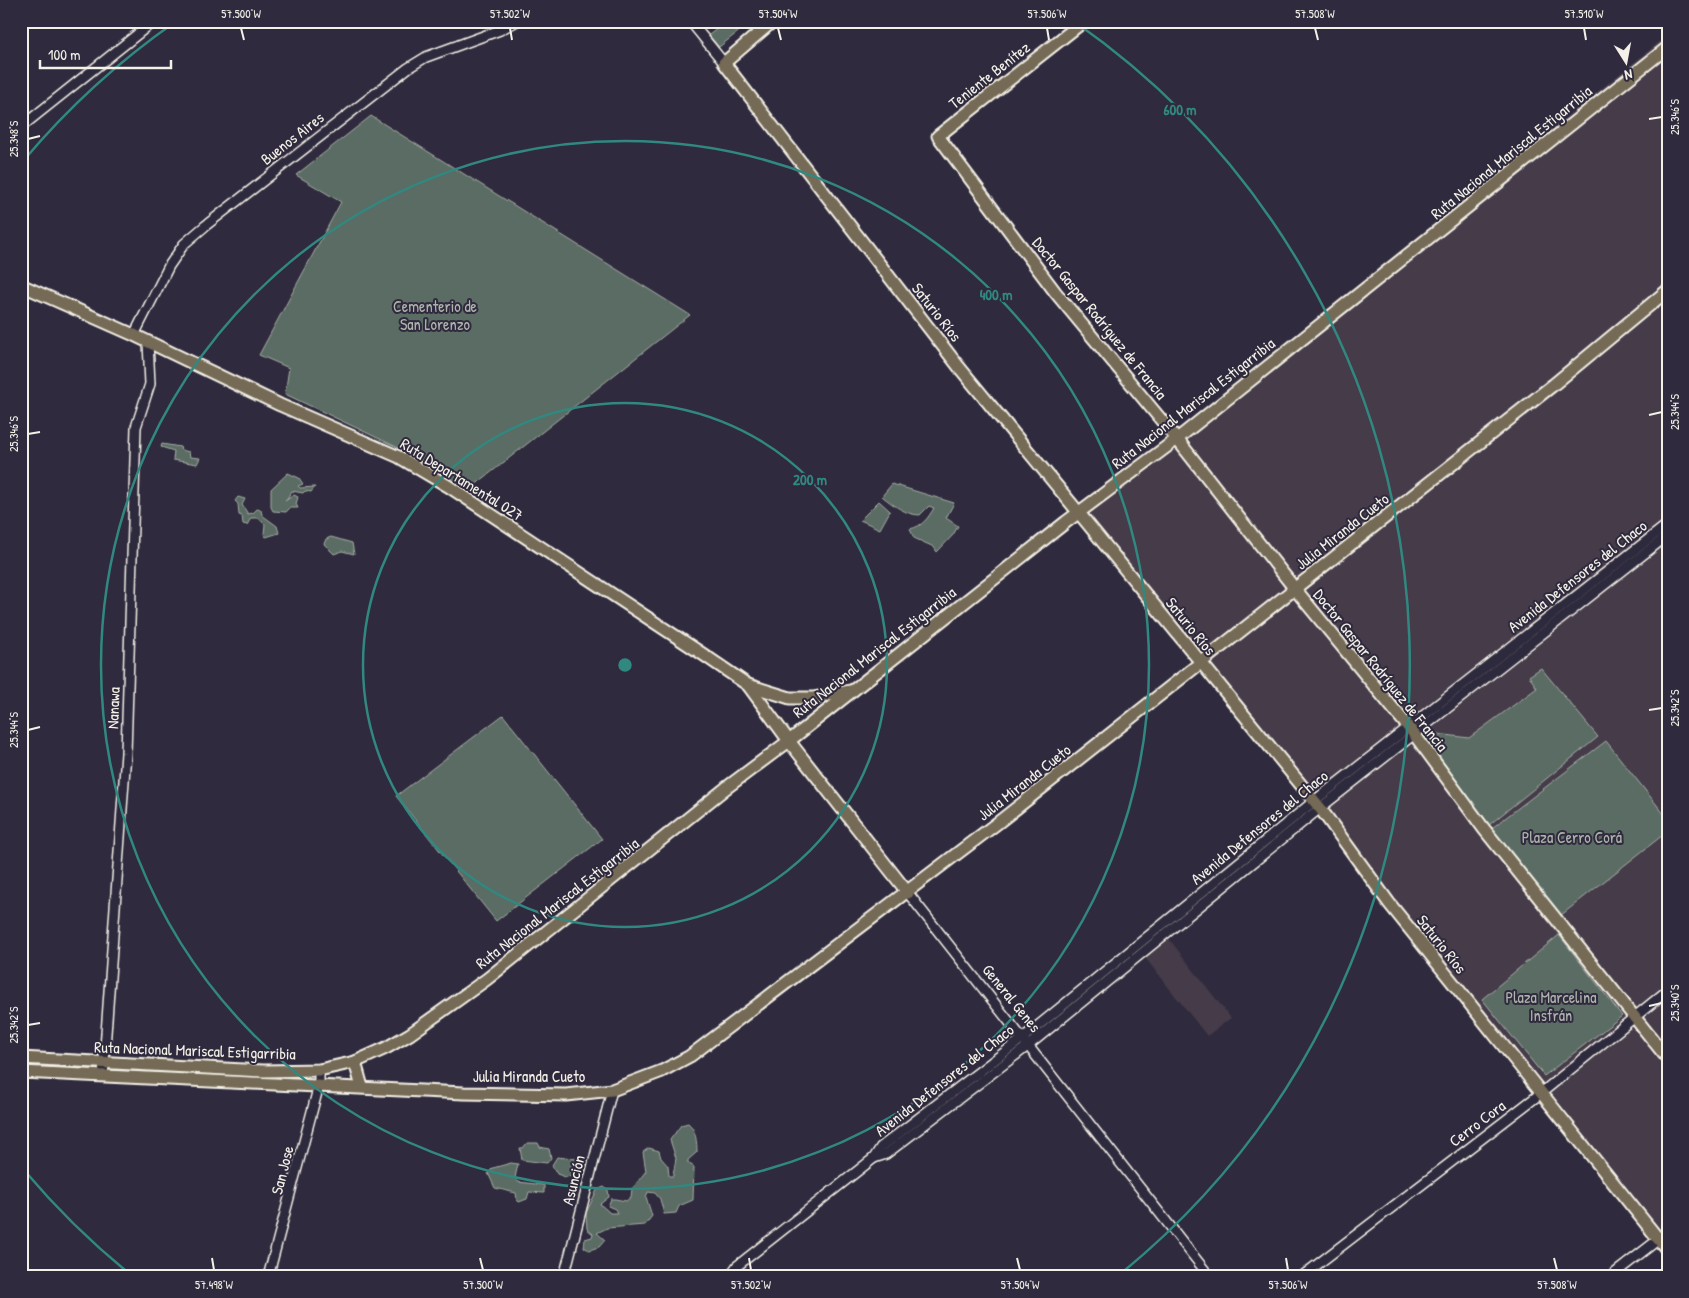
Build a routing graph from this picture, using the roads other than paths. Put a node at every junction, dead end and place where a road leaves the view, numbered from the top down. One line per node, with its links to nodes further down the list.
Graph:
1 (154, 21): 8 (street)
2 (517, 21): 12 (street, Buenos Aires)
3 (690, 21): 7 (street, Saturio Ríos)
4 (773, 21): 7 (main road)
5 (1084, 21): 9 (main road, Teniente Benítez)
6 (1668, 47): 14 (main road, Ruta Nacional Mariscal Estigarribia)
7 (724, 63): 15 (main road, Saturio Ríos)
8 (21, 127)
9 (938, 136): 14 (main road, Doctor Gaspar Rodríguez de Francia)
10 (21, 285): 12 (main road, Ruta Departamental 027)
11 (1668, 290): 18 (main road, Julia Miranda Cueto)
12 (134, 335): 13 (main road, Ruta Departamental 027)
13 (148, 342): 20 (main road, Ruta Departamental 027); 32 (street, Nanawa)
14 (1177, 439): 15 (main road, Ruta Nacional Mariscal Estigarribia); 18 (main road, Doctor Gaspar Rodríguez de Francia)
15 (1078, 512): 19 (main road, Saturio Ríos); 21 (main road, Ruta Nacional Mariscal Estigarribia)
16 (1668, 524): 22 (street, Avenida Defensores del Chaco)
17 (1668, 535): 22 (street, Avenida Defensores del Chaco)
18 (1295, 589): 19 (main road, Julia Miranda Cueto); 22 (main road, Doctor Gaspar Rodríguez de Francia)
19 (1201, 664): 24 (main road, Saturio Ríos); 25 (main road, Julia Miranda Cueto)
20 (748, 686): 21 (main road); 23 (main road, Ruta Departamental 027)
21 (850, 691): 23 (main road, Ruta Nacional Mariscal Estigarribia)
22 (1411, 731): 24 (street, Avenida Defensores del Chaco); 27 (main road, Doctor Gaspar Rodríguez de Francia)
23 (789, 741): 25 (main road, General Genes); 31 (main road, Ruta Nacional Mariscal Estigarribia)
24 (1316, 805): 28 (street, Avenida Defensores del Chaco); 39 (main road, Saturio Ríos)
25 (908, 893): 28 (street, General Genes); 38 (main road, Julia Miranda Cueto)
26 (1668, 990): 27 (street, Cerro Cora)
27 (1634, 1017): 30 (main road, Doctor Gaspar Rodríguez de Francia); 39 (street, Cerro Cora)
28 (1026, 1041): 45 (street, Avenida Defensores del Chaco); 46 (street, General Genes)
29 (21, 1058): 32 (main road, Ruta Nacional Mariscal Estigarribia)
30 (1668, 1059)
31 (355, 1062): 33 (main road, Ruta Nacional Mariscal Estigarribia); 37 (main road)
32 (104, 1063): 33 (main road, Ruta Nacional Mariscal Estigarribia); 35 (street, Nanawa)
33 (319, 1070): 36 (street, San Jose)
34 (21, 1072): 35 (main road, Ruta Nacional Mariscal Estigarribia)
35 (103, 1076): 36 (main road, Ruta Nacional Mariscal Estigarribia)
36 (320, 1085): 37 (main road, Julia Miranda Cueto); 43 (street, San Jose)
37 (362, 1087): 38 (main road, Julia Miranda Cueto)
38 (612, 1090): 44 (street, Asunción)
39 (1540, 1094): 41 (main road, Saturio Ríos); 47 (street, Cerro Cora)
40 (1668, 1232): 41 (street)
41 (1658, 1239): 42 (main road, Saturio Ríos); 48 (street)
42 (1668, 1251)
43 (268, 1277)
44 (564, 1277)
45 (729, 1277)
46 (1210, 1277)
47 (1301, 1277)
48 (1610, 1277)

